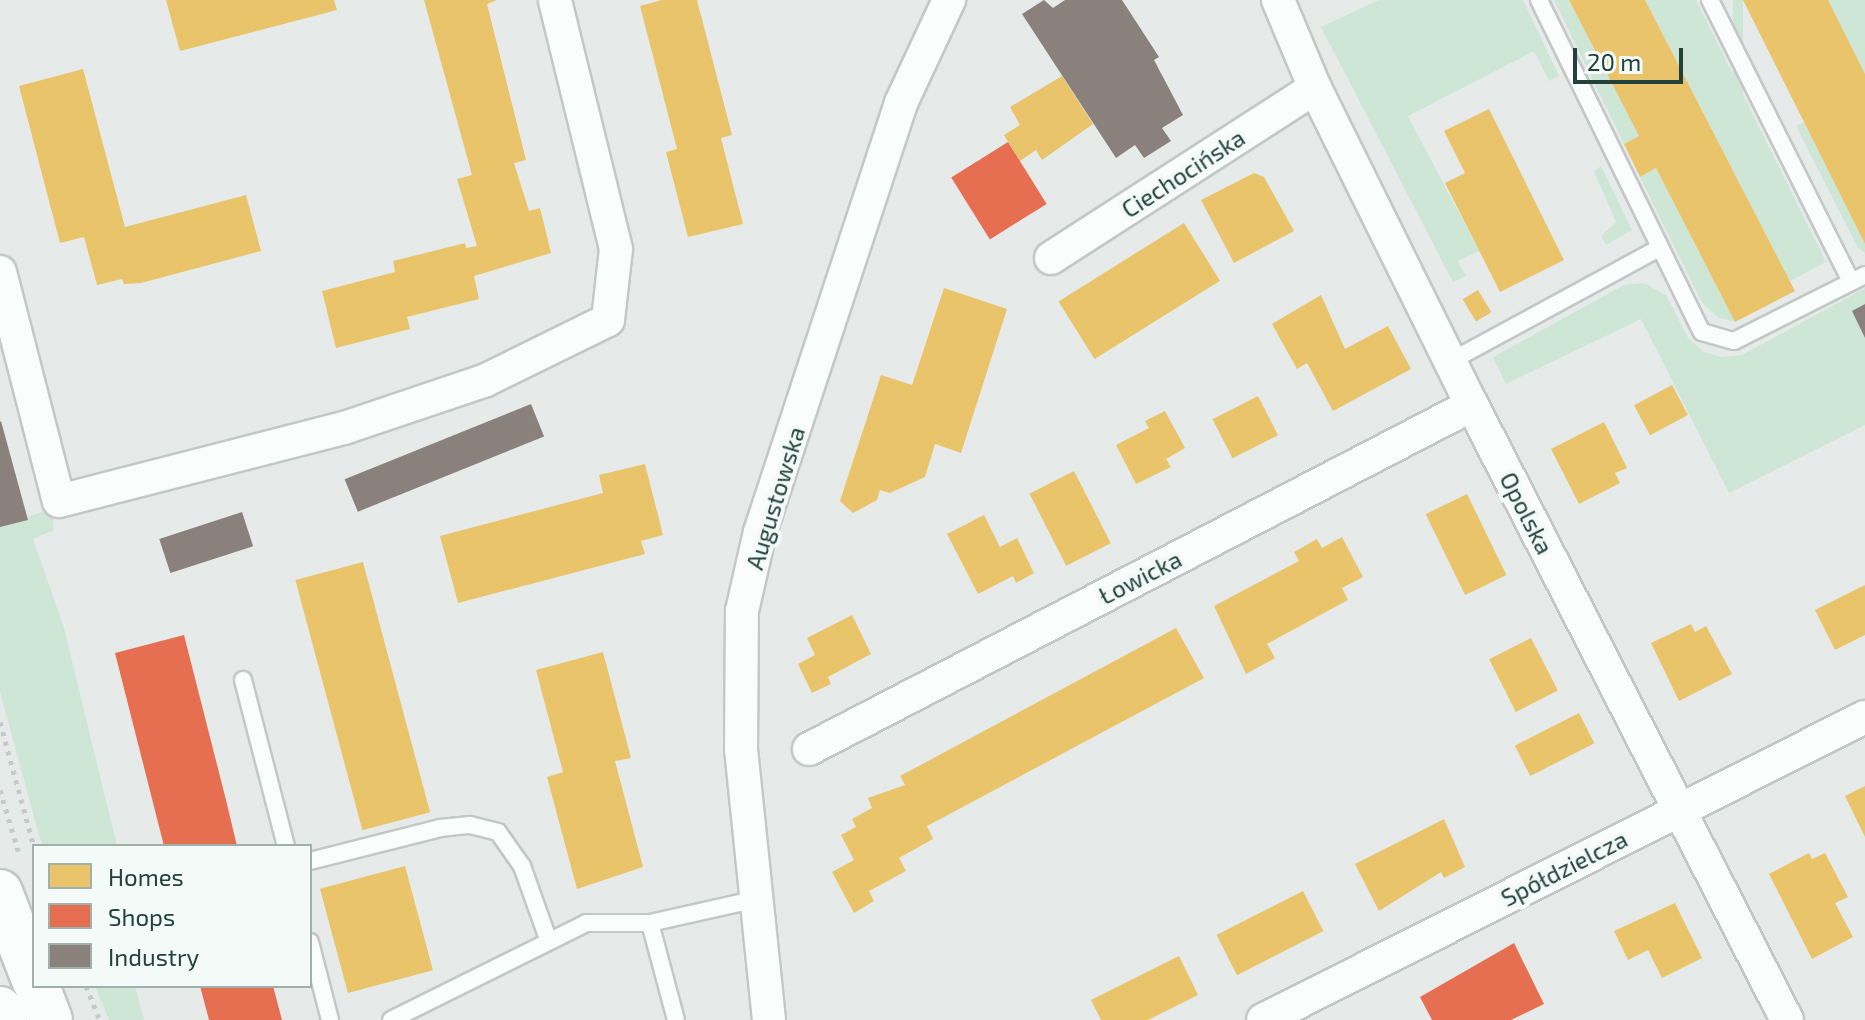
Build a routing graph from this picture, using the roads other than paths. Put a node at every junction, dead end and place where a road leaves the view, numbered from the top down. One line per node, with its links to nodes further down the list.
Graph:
1 (555, 0): 9 (street)
2 (949, 0): 20 (street, Augustowska)
3 (1539, 0): 7 (lane)
4 (1710, 0): 10 (lane)
5 (1286, 3): 6 (street, Opolska)
6 (1315, 88): 8 (street, Ciechocińska); 11 (street, Opolska)
7 (1659, 248): 10 (lane); 11 (lane)
8 (1051, 258)
9 (0, 272)
10 (1858, 278)
11 (1451, 361): 12 (street, Opolska)
12 (1472, 405): 15 (street, Łowicka); 16 (street, Opolska)
13 (243, 680): 17 (lane)
14 (1865, 717): 16 (street, Spółdzielcza)
15 (809, 749)
16 (1678, 810): 33 (street, Spółdzielcza); 34 (street, Opolska)
17 (285, 844)
18 (312, 860): 22 (lane)
19 (10, 876): 24 (main road)
20 (757, 899): 21 (lane); 32 (street, Augustowska)
21 (650, 923): 22 (lane); 31 (lane)
22 (548, 939): 30 (lane)
23 (312, 950): 29 (lane)
24 (32, 971)
25 (38, 988): 28 (main road)
26 (0, 1009): 27 (main road)
27 (4, 1020)
28 (50, 1020)
29 (330, 1020)
30 (391, 1020)
31 (676, 1020)
32 (769, 1020)
33 (1263, 1020)
34 (1787, 1020)

